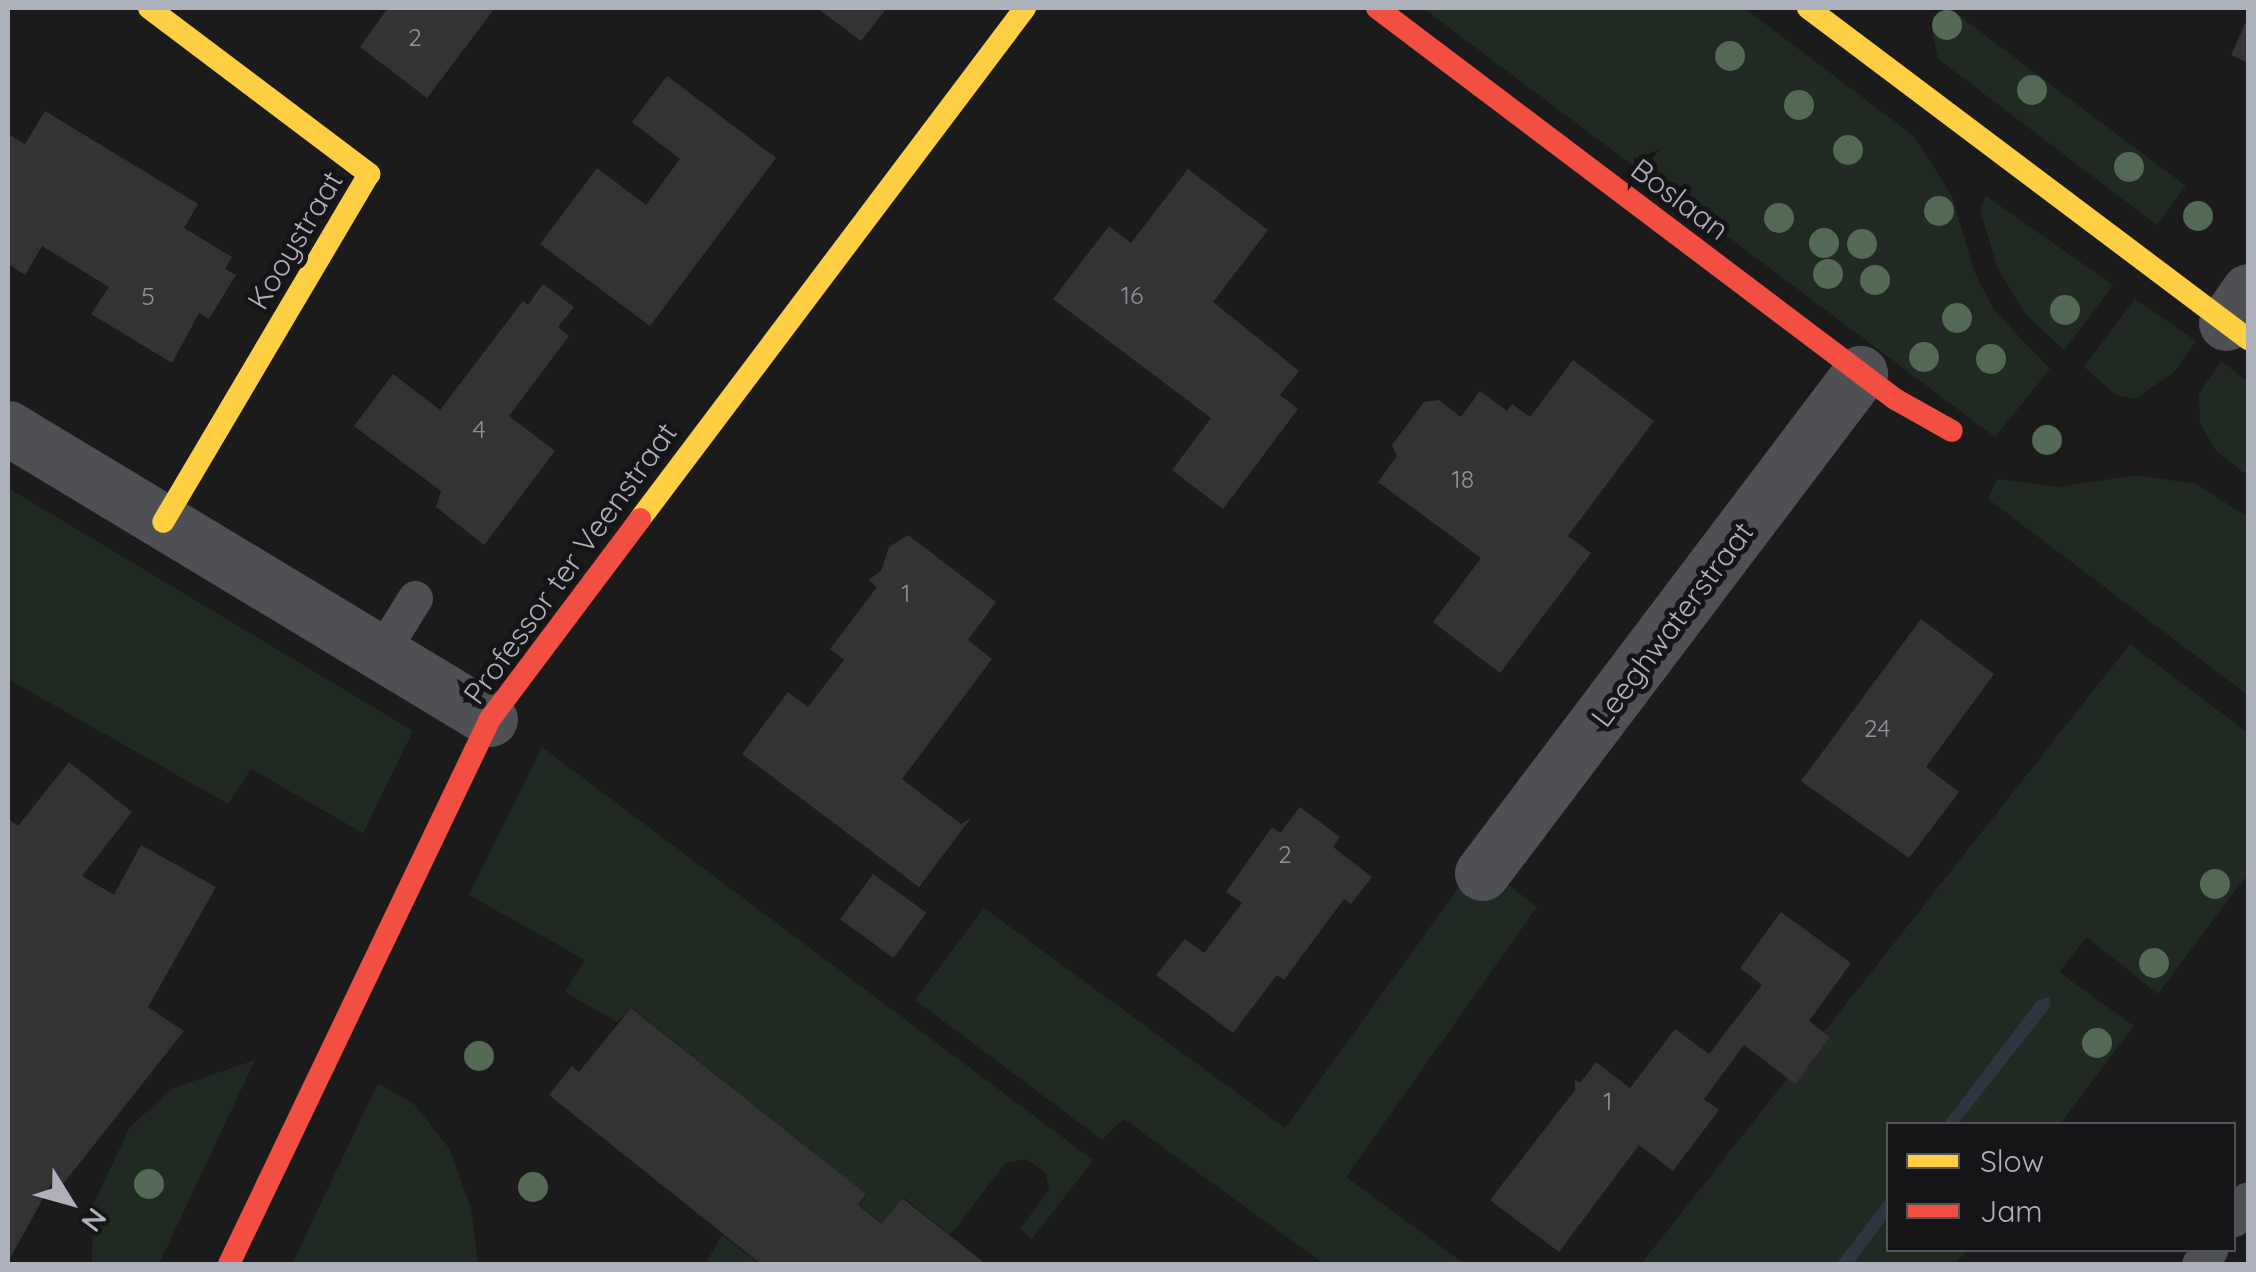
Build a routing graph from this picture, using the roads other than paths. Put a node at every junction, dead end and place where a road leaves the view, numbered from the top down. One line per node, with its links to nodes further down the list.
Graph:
1 (149, 8): 9 (street, Kooystraat)
2 (1025, 8): 12 (street, Professor ter Veenstraat)
3 (1377, 8): 6 (street, Boslaan)
4 (1808, 8): 5 (street)
5 (2241, 318)
6 (1860, 373): 8 (street, Boslaan); 13 (street, Leeghwaterstraat)
7 (8, 428): 9 (street)
8 (1952, 431)
9 (162, 522): 11 (street)
10 (415, 598): 11 (lane)
11 (400, 665): 12 (street)
12 (490, 718): 14 (street, Professor ter Veenstraat)
13 (1482, 873)
14 (228, 1264)

